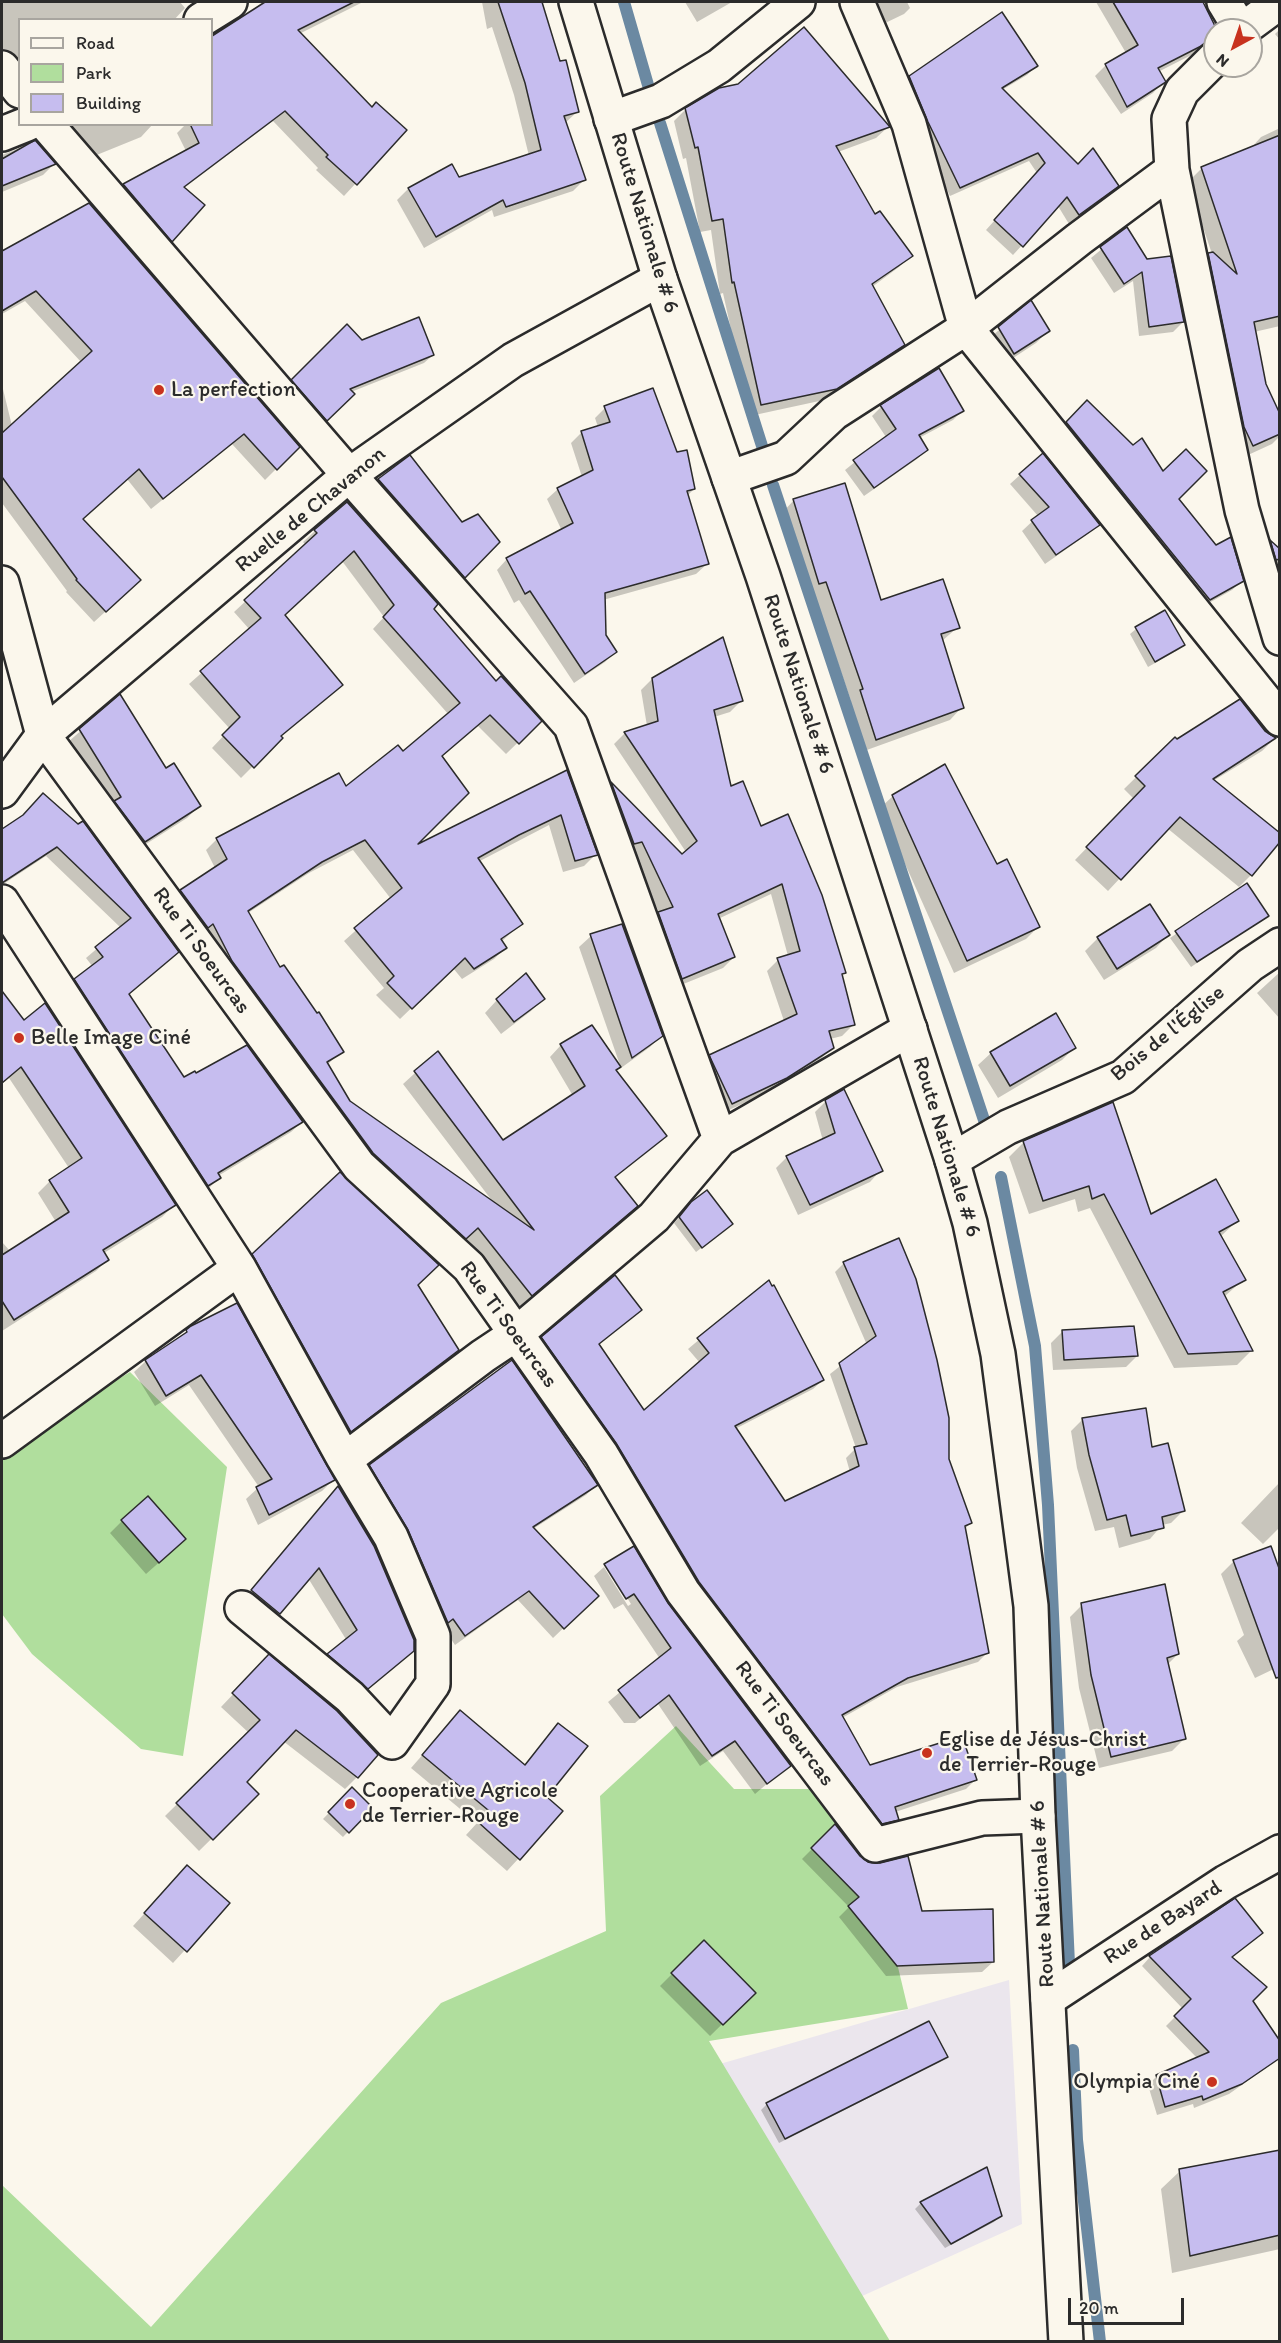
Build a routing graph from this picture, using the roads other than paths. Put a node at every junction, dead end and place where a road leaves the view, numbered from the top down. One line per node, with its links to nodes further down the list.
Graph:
1 (230, 2): 7 (street)
2 (576, 2): 13 (street, Route Nationale # 6)
3 (798, 2): 13 (street)
4 (857, 2): 19 (street)
5 (1224, 2): 8 (street)
6 (1280, 2): 9 (street)
7 (204, 18)
8 (1234, 18)
9 (1258, 18)
10 (2, 68): 12 (street)
11 (1203, 70): 17 (street)
12 (18, 88)
13 (611, 119): 18 (street, Route Nationale # 6)
14 (22, 126): 16 (street)
15 (48, 126): 20 (street)
16 (2, 134)
17 (1173, 170): 19 (street); 23 (street)
18 (660, 279): 20 (street, Ruelle de Chavanon); 21 (street, Route Nationale # 6)
19 (966, 328): 21 (street); 24 (street)
20 (349, 475): 25 (street, Ruelle de Chavanon); 30 (street)
21 (729, 478): 29 (street, Route Nationale # 6)
22 (2, 583): 25 (street, Rue Ti Soeurcas)
23 (1280, 638)
24 (1280, 719)
25 (44, 735): 26 (street, Ruelle de Chavanon); 33 (street, Rue Ti Soeurcas)
26 (2, 791)
27 (2, 902): 32 (street)
28 (1280, 945): 31 (street, Bois de l'Église)
29 (910, 1029): 30 (street); 31 (street, Route Nationale # 6)
30 (720, 1139): 33 (street)
31 (952, 1160): 37 (street, Route Nationale # 6)
32 (239, 1268): 34 (street); 35 (street)
33 (516, 1334): 35 (street); 37 (street, Rue Ti Soeurcas)
34 (2, 1440)
35 (343, 1457): 36 (street)
36 (242, 1608)
37 (1038, 1816): 39 (street, Route Nationale # 6)
38 (1280, 1852): 39 (street, Rue de Bayard)
39 (1048, 1999): 40 (street, Route Nationale # 6)
40 (1066, 2342)

